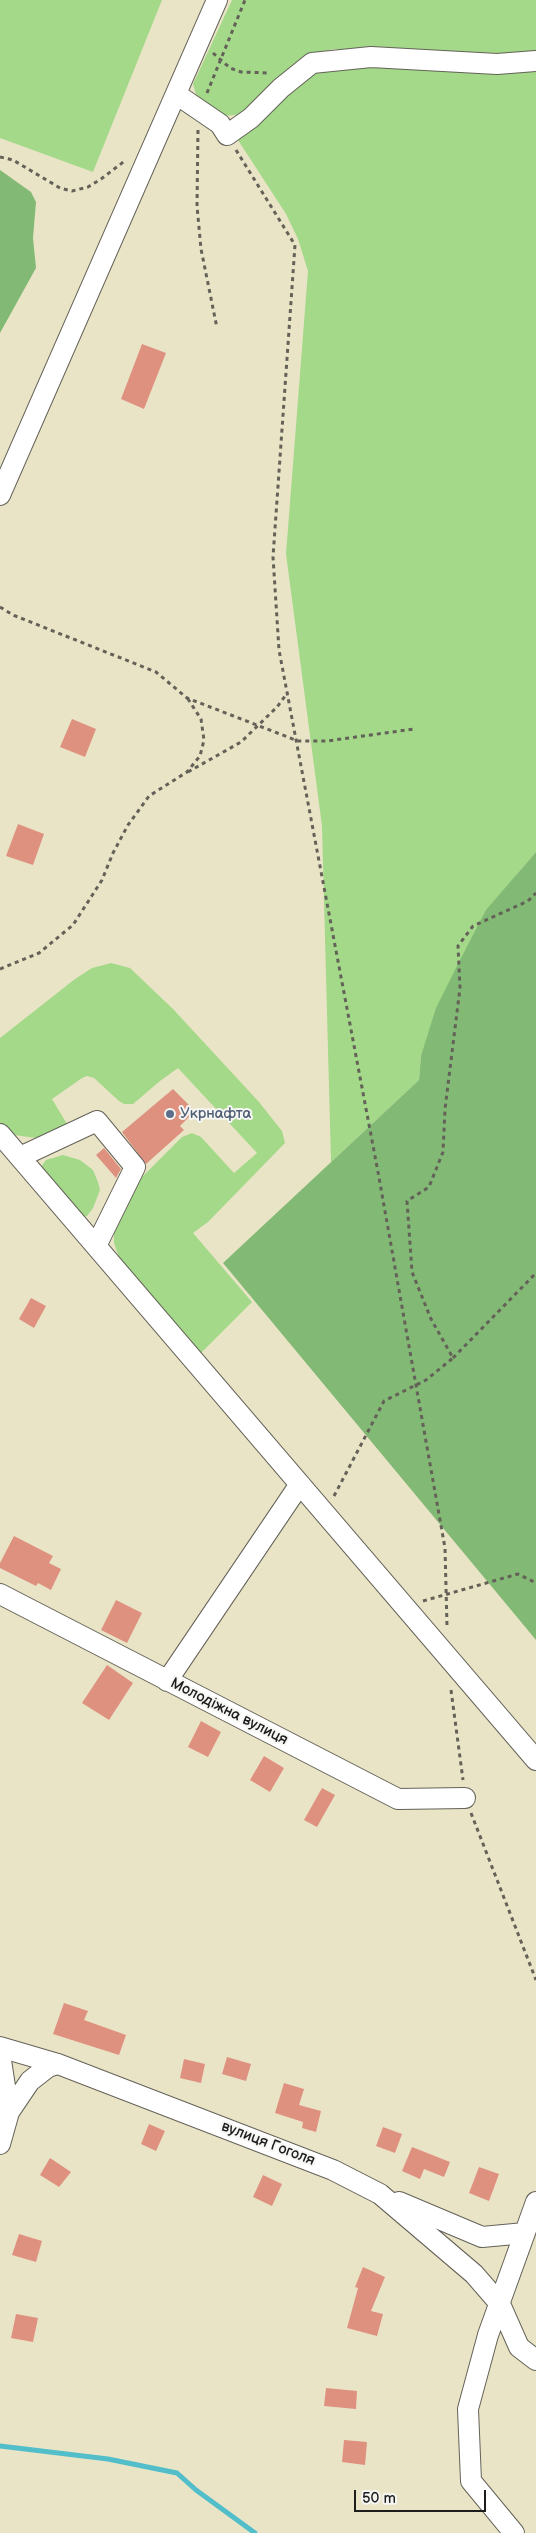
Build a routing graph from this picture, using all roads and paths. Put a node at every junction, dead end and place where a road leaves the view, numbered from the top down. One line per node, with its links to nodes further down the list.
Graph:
1 (217, 0): 3 (street)
2 (245, 0): 4 (path)
3 (199, 41): 4 (path); 7 (street)
4 (221, 60): 6 (path); 8 (path)
5 (536, 61): 9 (street)
6 (273, 73)
7 (176, 94): 8 (street); 13 (street)
8 (200, 110): 9 (street); 12 (path)
9 (227, 135): 15 (path)
10 (0, 156): 11 (path)
11 (128, 158)
12 (217, 328)
13 (0, 495)
14 (0, 607): 16 (path)
15 (288, 692): 17 (path); 19 (path)
16 (188, 698): 17 (path); 20 (path)
17 (258, 726): 19 (path); 20 (path)
18 (414, 729): 19 (path)
19 (298, 742): 32 (path)
20 (187, 772): 22 (path)
21 (536, 893): 27 (path)
22 (0, 969)
23 (0, 1134): 24 (street)
24 (20, 1157): 25 (street); 25 (street)
25 (96, 1246): 28 (street)
26 (536, 1273): 27 (path)
27 (453, 1358): 29 (path)
28 (300, 1484): 29 (street); 35 (street)
29 (325, 1513): 33 (street)
30 (536, 1583): 32 (path)
31 (0, 1594): 35 (street, Молодіжна вулиця)
32 (446, 1594): 33 (path); 34 (path)
33 (404, 1606): 34 (street)
34 (447, 1656): 37 (street)
35 (167, 1681): 38 (street, Молодіжна вулиця)
36 (451, 1685): 38 (path)
37 (536, 1760)
38 (465, 1798): 39 (path)
39 (536, 1980)
40 (0, 2047): 42 (street, вулиця Гоголя)
41 (0, 2054): 43 (street)
42 (58, 2064): 43 (street); 45 (street, вулиця Гоголя)
43 (9, 2112): 44 (street)
44 (0, 2144)
45 (380, 2194): 47 (street); 48 (street, вулиця Гоголя)
46 (536, 2202): 47 (street)
47 (525, 2233): 48 (street)
48 (500, 2304): 49 (street, вулиця Гоголя); 50 (street)
49 (536, 2360)
50 (514, 2533)

